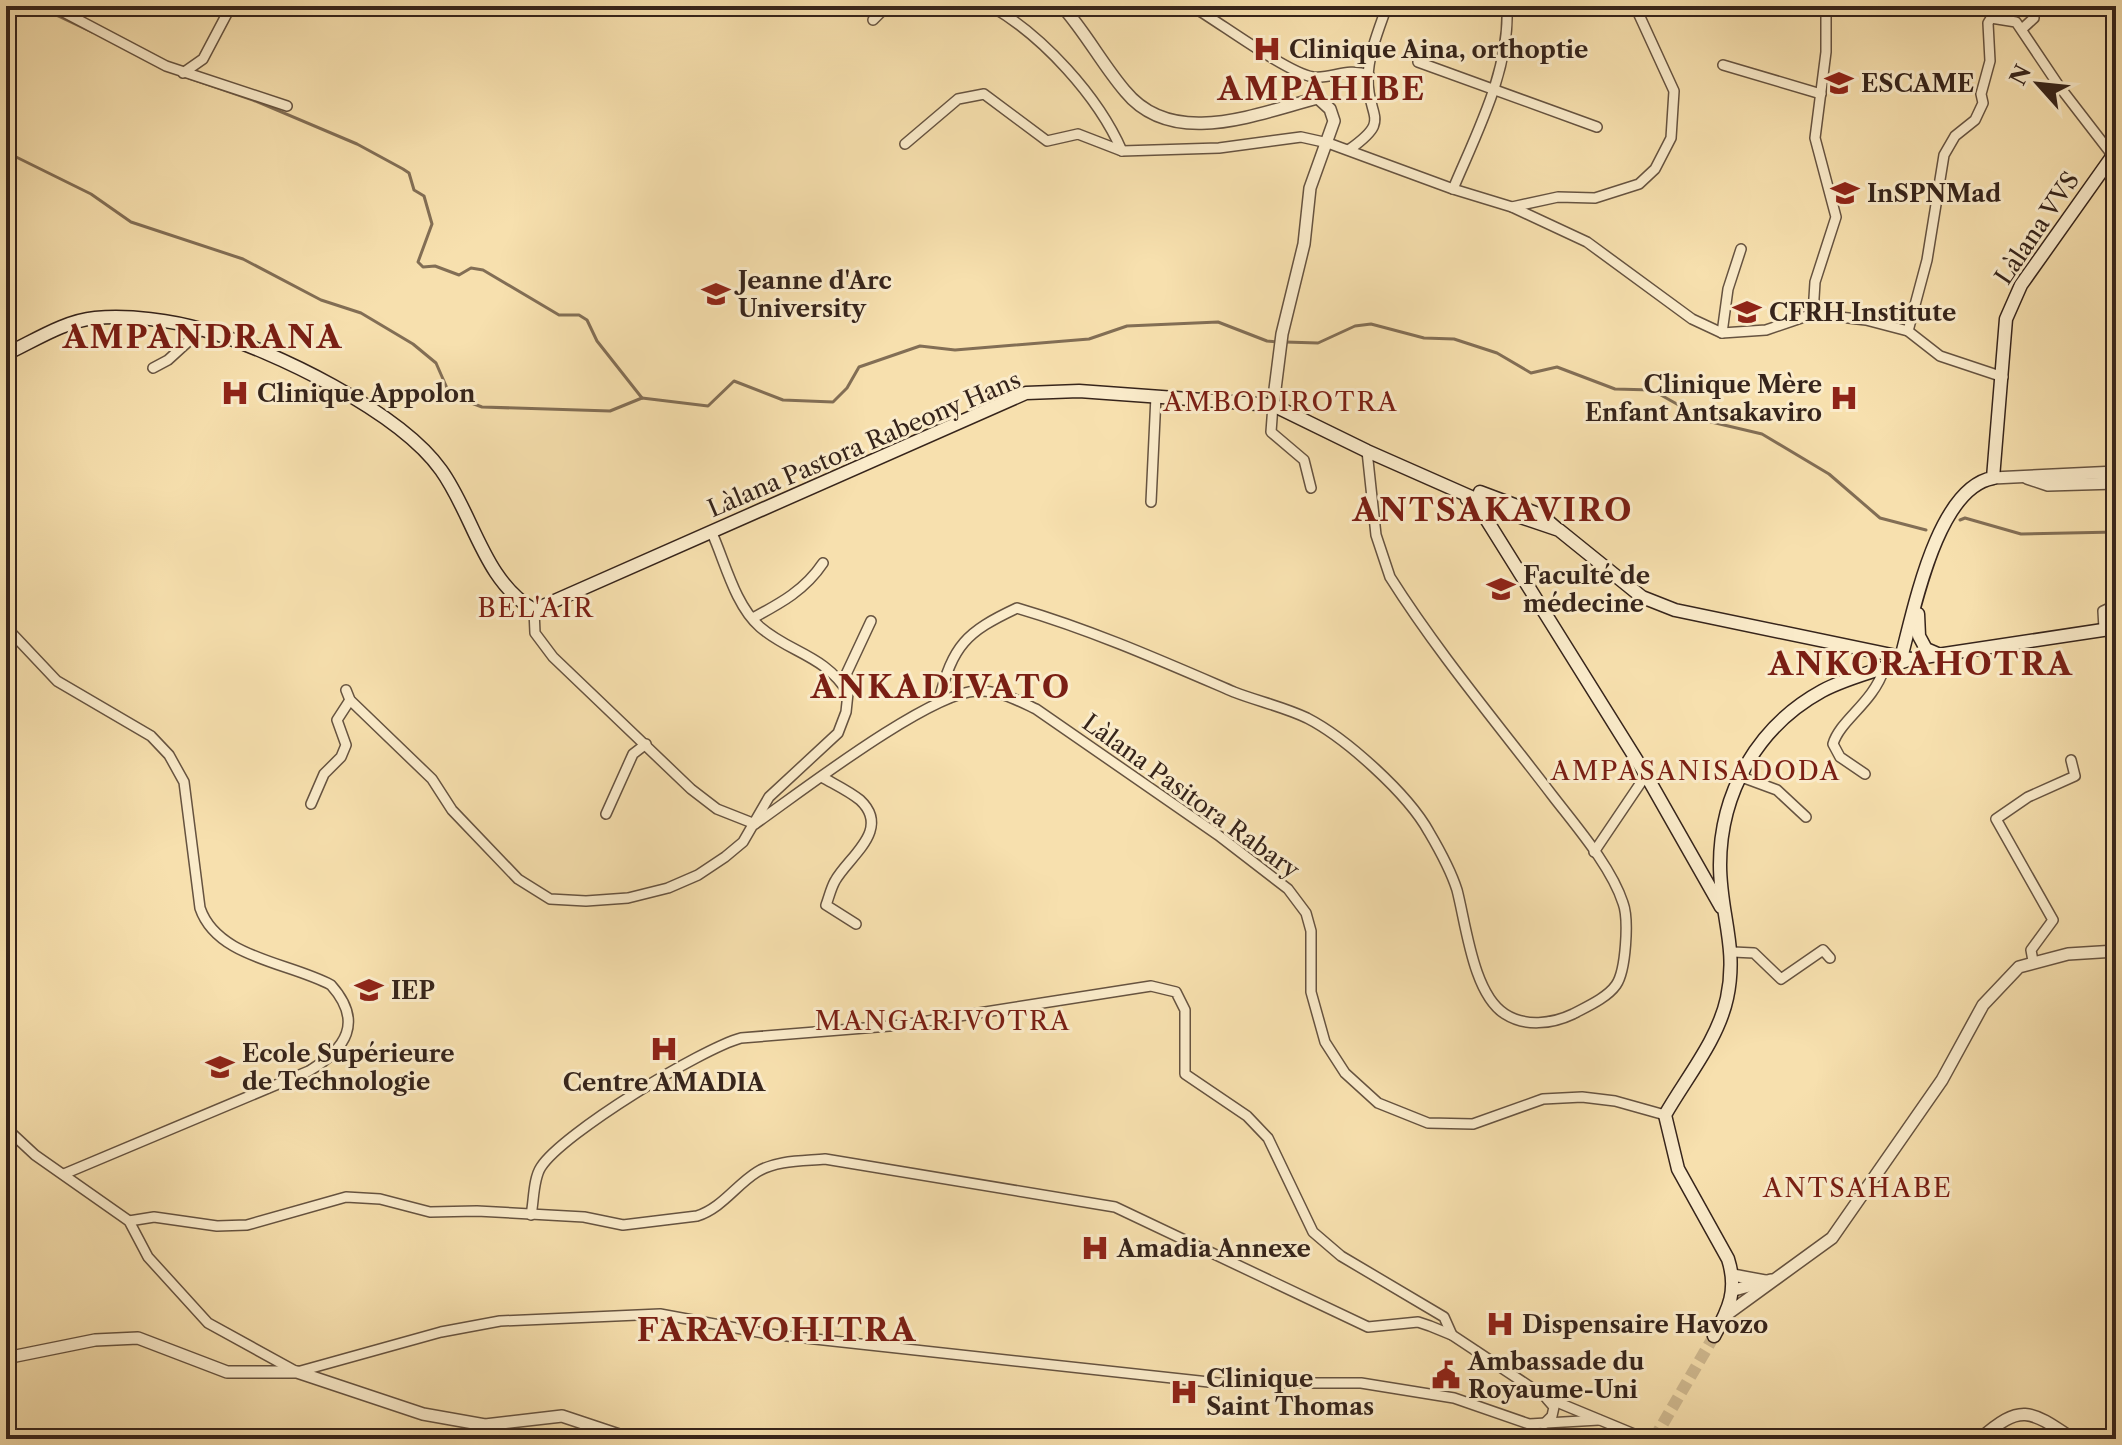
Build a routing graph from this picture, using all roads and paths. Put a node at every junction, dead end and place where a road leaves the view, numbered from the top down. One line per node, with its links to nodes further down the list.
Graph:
1 (52, 6): 16 (street)
2 (231, 6): 16 (street)
3 (887, 6): 12 (street)
4 (991, 6): 25 (street)
5 (1062, 6): 22 (street)
6 (1199, 6): 17 (street)
7 (1387, 6): 17 (street)
8 (1507, 6): 18 (street)
9 (1635, 6): 28 (street)
10 (1826, 6): 19 (street)
11 (2032, 6): 13 (street)
12 (873, 20)
13 (2022, 29): 26 (street); 32 (street)
14 (1418, 62): 18 (street)
15 (1723, 65): 19 (street)
16 (183, 73): 20 (street)
17 (1369, 75): 24 (street)
18 (1492, 89): 21 (street); 27 (street)
19 (1821, 94): 30 (street)
20 (287, 106)
21 (1597, 127)
22 (1328, 143): 24 (street); 25 (street); 38 (street)
23 (905, 144): 25 (street)
24 (1350, 149): 27 (street)
25 (1122, 151)
26 (2115, 153): 36 (main road, Làlana VVS)
27 (1453, 189): 28 (street)
28 (1512, 207): 33 (street)
29 (1741, 249): 33 (street)
30 (1813, 314): 32 (street); 33 (street)
31 (202, 329): 34 (main road); 35 (street); 53 (main road)
32 (1908, 331): 36 (street)
33 (1722, 333)
34 (6, 354)
35 (153, 368)
36 (2003, 377): 42 (main road, Làlana VVS)
37 (1156, 396): 38 (main road, Làlana Pastora Rabeony Hans); 46 (street); 49 (main road, Làlana Pastora Rabeony Hans)
38 (1273, 405): 39 (main road); 45 (street)
39 (1367, 451): 44 (main road); 75 (street)
40 (2116, 472): 41 (street)
41 (2027, 477): 42 (street); 43 (street)
42 (1993, 478): 51 (main road)
43 (2116, 483)
44 (1444, 484): 47 (main road); 48 (main road)
45 (1311, 488)
46 (1151, 502)
47 (1507, 507): 48 (main road); 59 (main road)
48 (1493, 530): 68 (main road)
49 (712, 533): 53 (main road, Làlana Pastora Rabeony Hans); 55 (street)
50 (823, 563): 55 (street)
51 (1922, 590): 54 (main road); 61 (main road)
52 (2116, 605): 58 (street)
53 (534, 610): 65 (street)
54 (1918, 614): 60 (main road); 61 (main road)
55 (753, 618): 63 (street)
56 (871, 621): 63 (street)
57 (6, 627): 86 (street)
58 (2110, 629): 60 (main road)
59 (1883, 654): 61 (main road); 62 (main road)
60 (1943, 656): 61 (main road)
61 (1906, 658): 62 (main road)
62 (1884, 669): 67 (street); 69 (main road)
63 (842, 683): 74 (street)
64 (939, 700): 70 (street, Làlana Pasitora Rabary); 75 (street); 84 (street, Làlana Pasitora Rabary)
65 (646, 744): 72 (street); 74 (street)
66 (2071, 760): 83 (street)
67 (1865, 774)
68 (1646, 775): 75 (street); 77 (main road)
69 (1739, 776): 73 (street); 76 (main road)
70 (822, 777): 74 (street, Làlana Pasitora Rabary); 79 (street)
71 (311, 804): 74 (street)
72 (606, 814)
73 (1806, 817)
74 (755, 824)
75 (1594, 852)
76 (1720, 865): 77 (main road); 78 (main road)
77 (1701, 871): 78 (main road)
78 (1723, 912): 81 (main road)
79 (856, 924)
80 (2116, 951): 83 (street)
81 (1733, 952): 82 (street); 84 (main road)
82 (1830, 958)
83 (2033, 961): 90 (street)
84 (1665, 1115): 89 (main road)
85 (6, 1128): 86 (street)
86 (64, 1174): 88 (street)
87 (531, 1215): 88 (street); 93 (street); 93 (street)
88 (129, 1221): 96 (street)
89 (1733, 1275): 90 (street); 91 (main road)
90 (1774, 1278): 91 (street); 92 (street)
91 (1734, 1290): 92 (main road)
92 (1726, 1315): 94 (main road)
93 (1452, 1335): 97 (street)
94 (1714, 1336)
95 (6, 1358): 96 (street)
96 (297, 1372): 99 (street); 100 (street)
97 (1547, 1398): 98 (street); 99 (street)
98 (1599, 1420): 99 (street); 101 (street)
99 (1544, 1424)
100 (631, 1439)
101 (1646, 1439)
102 (1980, 1439): 103 (street)
103 (2073, 1439)

